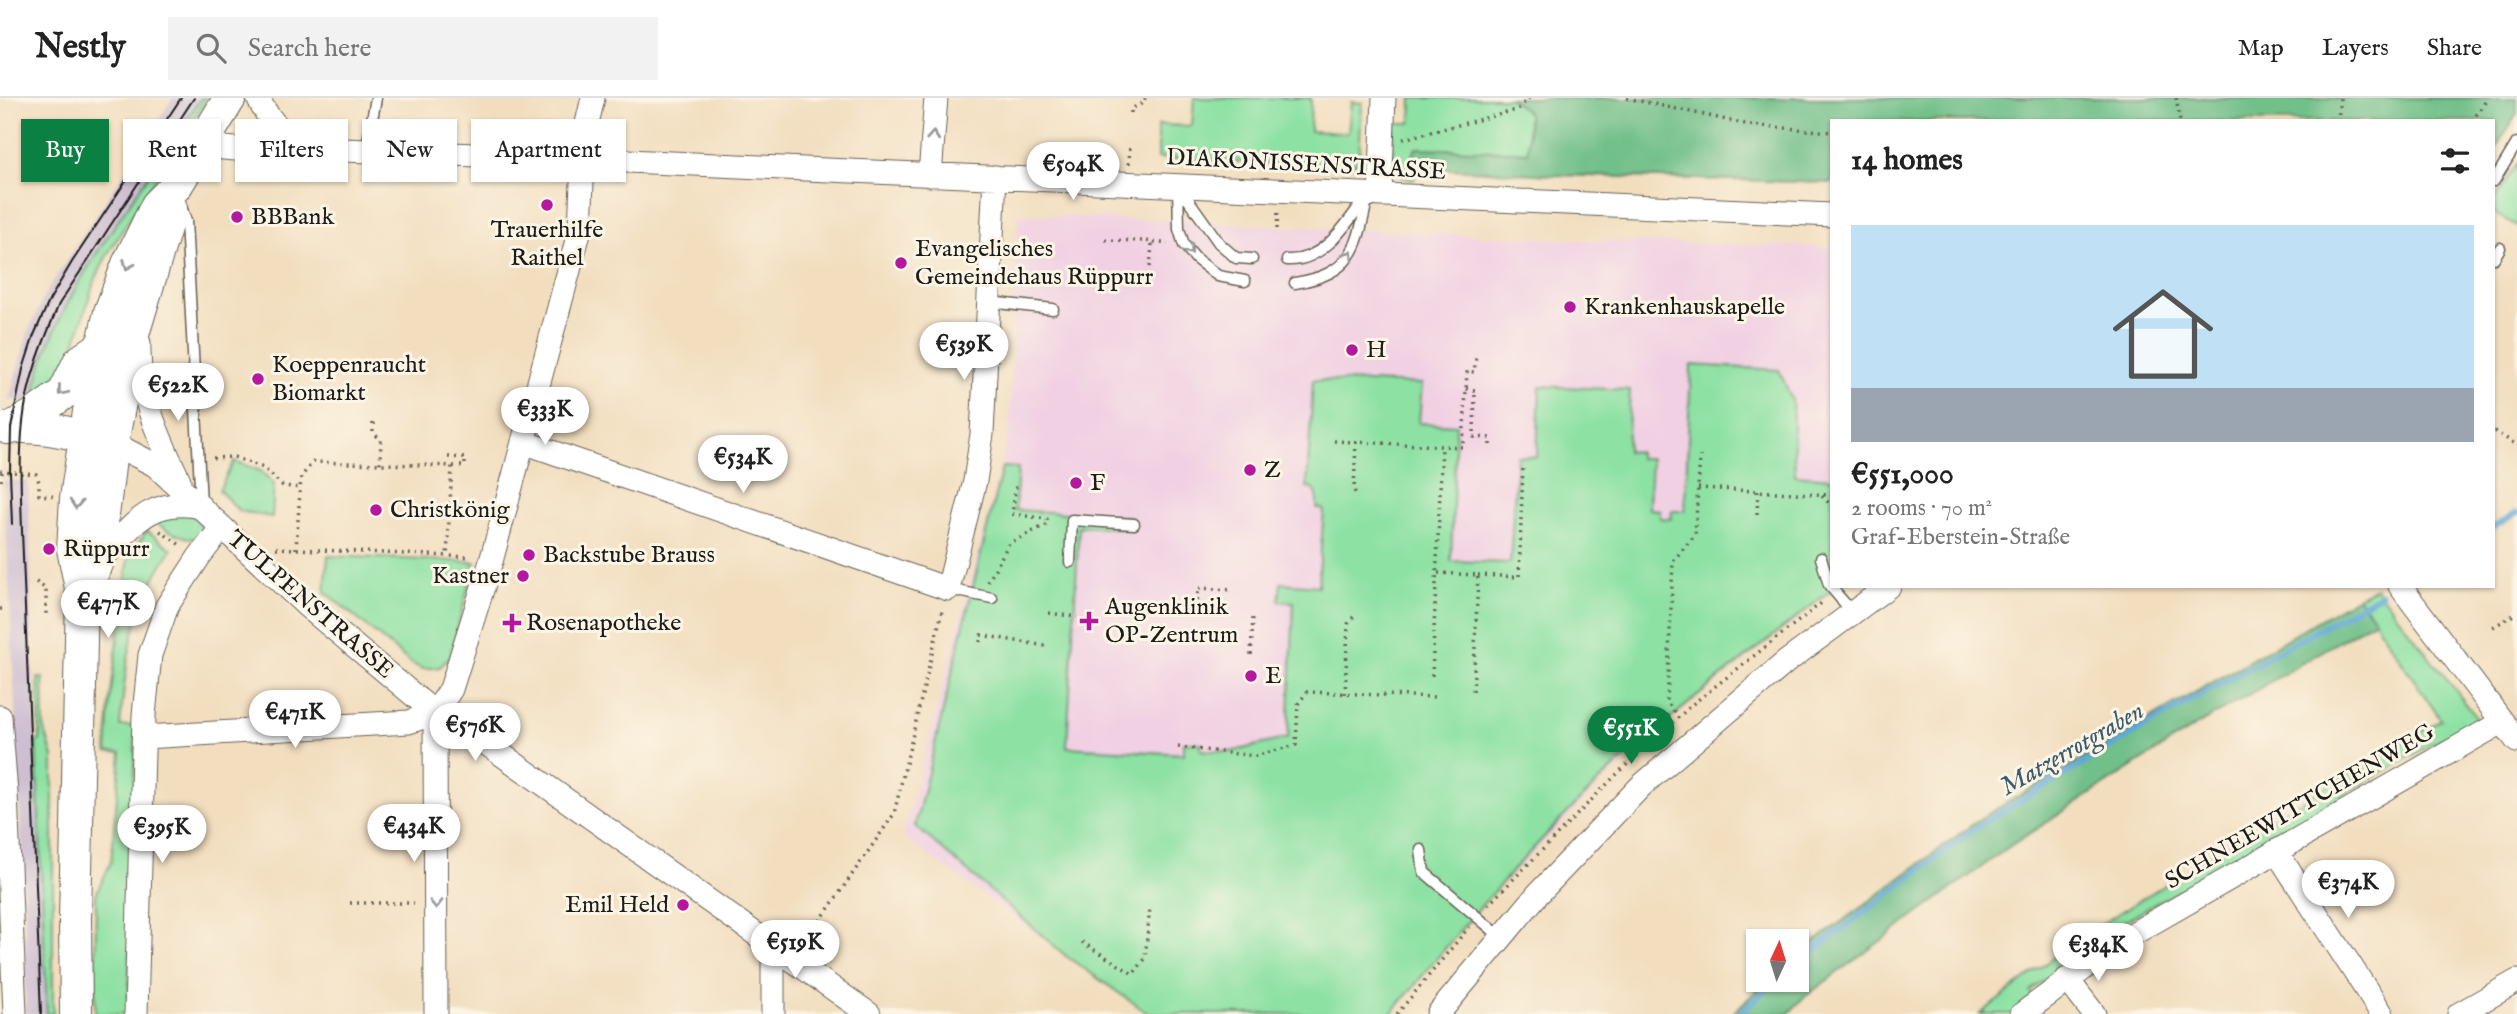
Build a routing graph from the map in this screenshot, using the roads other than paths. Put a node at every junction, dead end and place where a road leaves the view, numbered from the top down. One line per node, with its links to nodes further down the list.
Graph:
1 (230, 98): 7 (main road)
2 (258, 98): 8 (street, DIAKONISSENSTRASSE)
3 (376, 98): 9 (lane)
4 (593, 98): 10 (street)
5 (936, 98): 13 (street, one-way to 5)
6 (1384, 98): 20 (street)
7 (216, 119)
8 (270, 119)
9 (372, 119)
10 (588, 119)
11 (2517, 143): 15 (lane)
12 (626, 161): 13 (street, DIAKONISSENSTRASSE)
13 (930, 175): 14 (street, DIAKONISSENSTRASSE)
14 (995, 177): 18 (street, DIAKONISSENSTRASSE); 26 (street)
15 (2495, 179)
16 (178, 182): 19 (main road)
17 (582, 182): 34 (street)
18 (1178, 185): 20 (street, DIAKONISSENSTRASSE); 22 (lane); 24 (lane, one-way to 24)
19 (176, 186): 27 (main road); 29 (main road, one-way to 29); 30 (lane)
20 (1374, 195): 21 (street, DIAKONISSENSTRASSE); 23 (lane); 25 (lane, one-way to 20)
21 (1830, 215)
22 (1252, 259)
23 (1286, 260)
24 (1245, 281)
25 (1295, 283)
26 (988, 302): 28 (lane); 46 (street)
27 (141, 306): 31 (street, TULPENSTRASSE); 33 (main road)
28 (1052, 309)
29 (103, 346): 32 (main road, one-way to 32); 33 (main road)
30 (195, 391): 31 (lane); 36 (lane)
31 (148, 400): 35 (street, TULPENSTRASSE)
32 (6, 429): 33 (main road, TULPENSTRASSE)
33 (98, 440): 35 (street, TULPENSTRASSE); 41 (main road); 47 (main road, one-way to 47)
34 (523, 442): 46 (street); 50 (street)
35 (183, 489): 36 (street, TULPENSTRASSE)
36 (201, 507): 38 (street, TULPENSTRASSE); 41 (street)
37 (1135, 524): 40 (lane)
38 (222, 527): 50 (street, TULPENSTRASSE); 53 (street)
39 (1821, 558): 42 (lane)
40 (1070, 562)
41 (97, 564): 47 (main road)
42 (1830, 586)
43 (1832, 588): 49 (lane)
44 (1886, 588): 49 (street)
45 (2402, 588): 52 (street)
46 (948, 589): 48 (lane)
47 (82, 593): 62 (main road)
48 (992, 598)
49 (1853, 613): 57 (street)
50 (435, 713): 53 (street); 58 (street, TULPENSTRASSE); 64 (street, one-way to 64)
51 (0, 717): 61 (street)
52 (2502, 722): 54 (street); 56 (street, SCHNEEWITTCHENWEG)
53 (144, 737): 63 (street)
54 (2517, 741)
55 (1421, 850): 57 (lane)
56 (2276, 850): 59 (street, SCHNEEWITTCHENWEG); 70 (street)
57 (1501, 937): 67 (street)
58 (773, 946): 65 (street); 66 (street, TULPENSTRASSE)
59 (2067, 979): 68 (street, SCHNEEWITTCHENWEG); 69 (street)
60 (2517, 981): 71 (street)
61 (15, 1014)
62 (76, 1014)
63 (136, 1014)
64 (436, 1014)
65 (773, 1014)
66 (869, 1014)
67 (1438, 1014)
68 (2022, 1014)
69 (2094, 1014)
70 (2382, 1014)
71 (2459, 1014)

